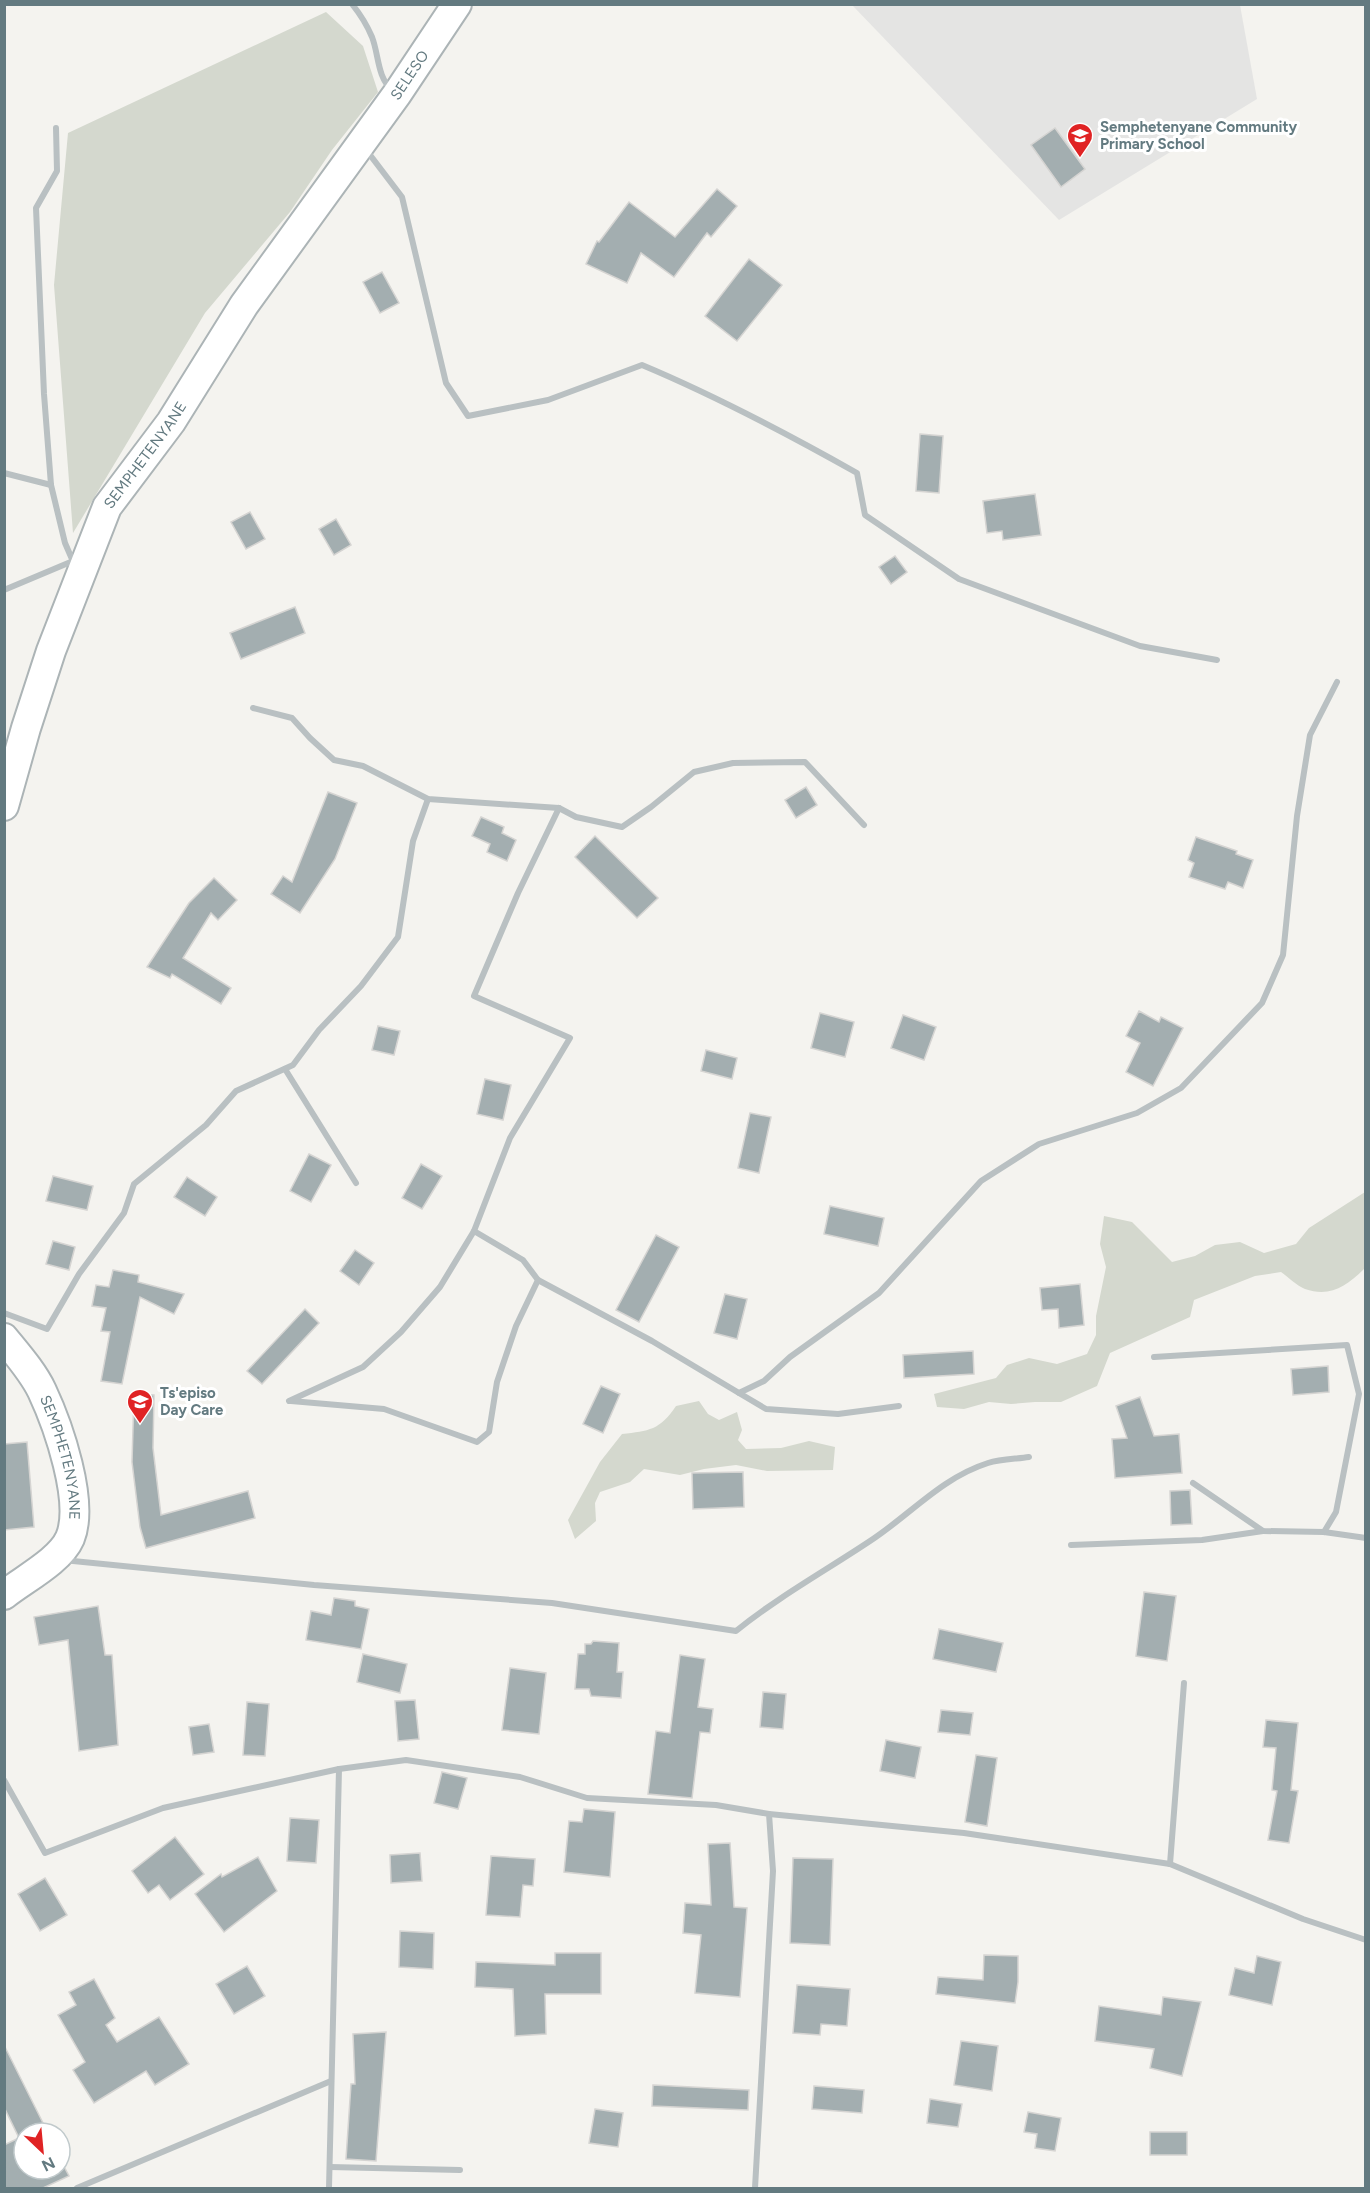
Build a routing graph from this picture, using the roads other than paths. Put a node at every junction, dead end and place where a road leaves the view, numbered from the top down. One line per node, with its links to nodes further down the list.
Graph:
1 (352, 4): 3 (street)
2 (457, 4): 3 (main road, SELESO)
3 (397, 94): 5 (main road, SELESO)
4 (56, 128): 7 (street)
5 (361, 143): 8 (main road, SEMPHETENYANE); 10 (street)
6 (4, 473): 7 (street)
7 (51, 485): 8 (street)
8 (77, 569): 9 (street); 14 (main road, SEMPHETENYANE)
9 (4, 590)
10 (1217, 660)
11 (1337, 682): 24 (street)
12 (253, 708): 13 (street)
13 (428, 799): 15 (street); 17 (street)
14 (4, 806)
15 (559, 808): 16 (street); 19 (street)
16 (864, 825)
17 (285, 1069): 18 (street); 21 (street)
18 (356, 1183)
19 (474, 1231): 20 (street); 20 (street)
20 (538, 1280): 24 (street)
21 (4, 1313)
22 (4, 1338): 32 (main road, SEMPHETENYANE)
23 (1154, 1357): 29 (street)
24 (739, 1393): 25 (street)
25 (899, 1406)
26 (1029, 1457): 32 (street)
27 (1193, 1483): 28 (street)
28 (1263, 1531): 29 (street); 31 (street)
29 (1324, 1532): 30 (street)
30 (1365, 1538)
31 (1071, 1545)
32 (54, 1559): 33 (main road, SEMPHETENYANE)
33 (4, 1595)
34 (1184, 1683): 38 (street)
35 (339, 1769): 36 (street); 37 (street); 40 (street)
36 (4, 1780)
37 (769, 1814): 38 (street); 45 (street)
38 (1170, 1864): 39 (street)
39 (1365, 1940)
40 (331, 2081): 41 (street); 43 (street)
41 (330, 2167): 42 (street); 44 (street)
42 (460, 2170)
43 (76, 2188)
44 (329, 2188)
45 (755, 2188)

